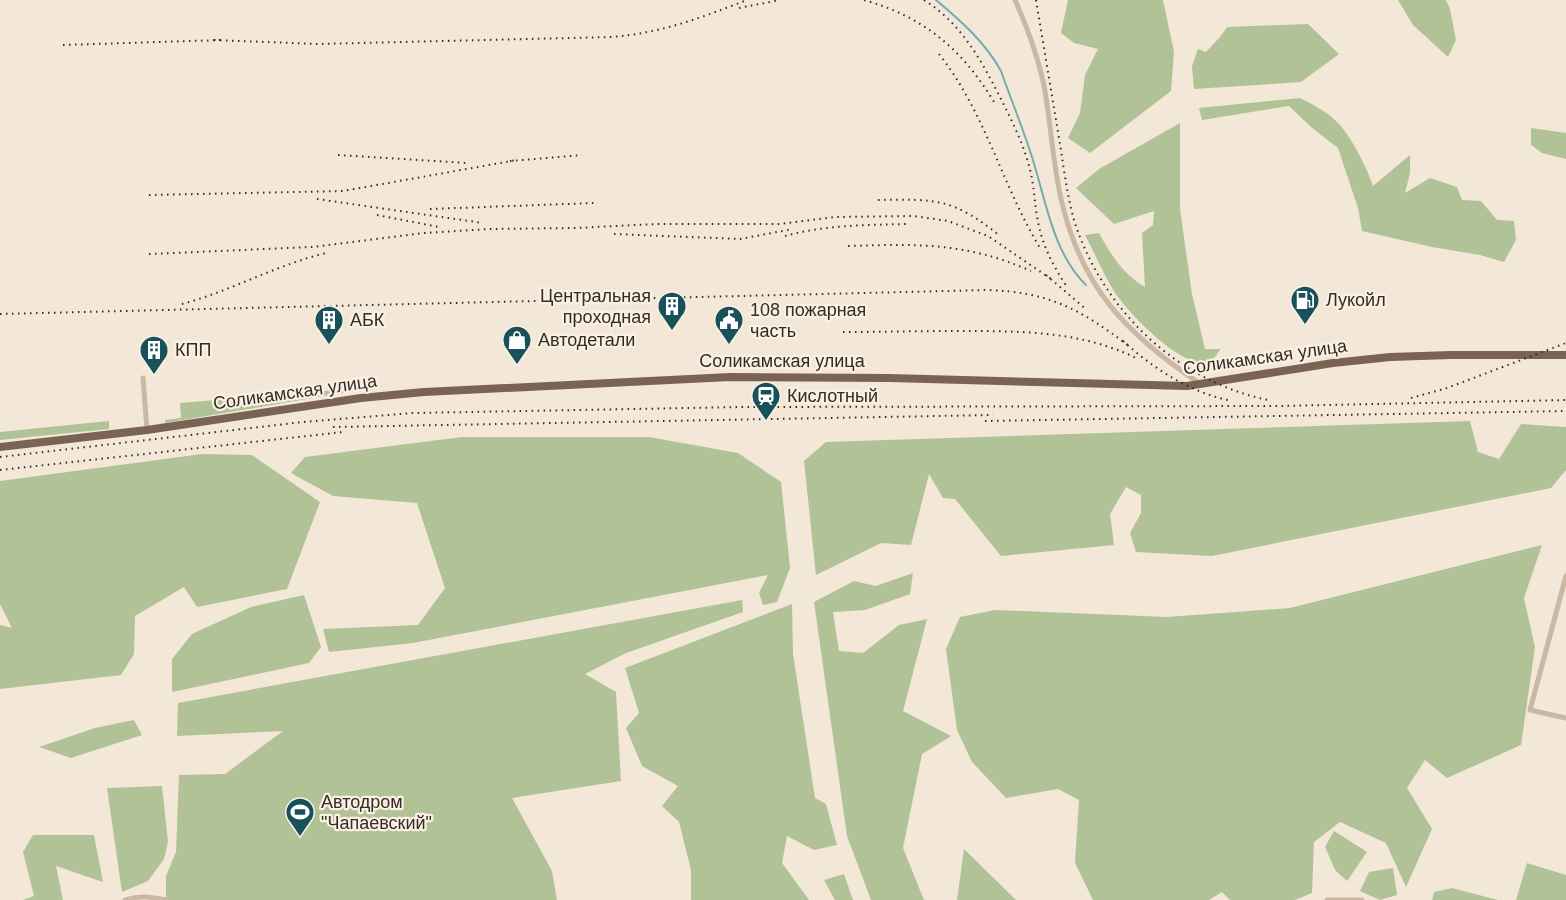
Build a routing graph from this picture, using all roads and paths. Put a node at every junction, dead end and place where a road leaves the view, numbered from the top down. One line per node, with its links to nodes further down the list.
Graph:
1 (1015, 0): 4 (street)
2 (1566, 356): 4 (main road, Соликамская улица)
3 (142, 378): 5 (street)
4 (1202, 384): 5 (main road, Соликамская улица)
5 (147, 430): 6 (main road, Соликамская улица)
6 (0, 447)
7 (1566, 576): 8 (street)
8 (1566, 718)
9 (125, 900): 10 (street)
10 (166, 900)
11 (1327, 900): 12 (street)
12 (1362, 900)

